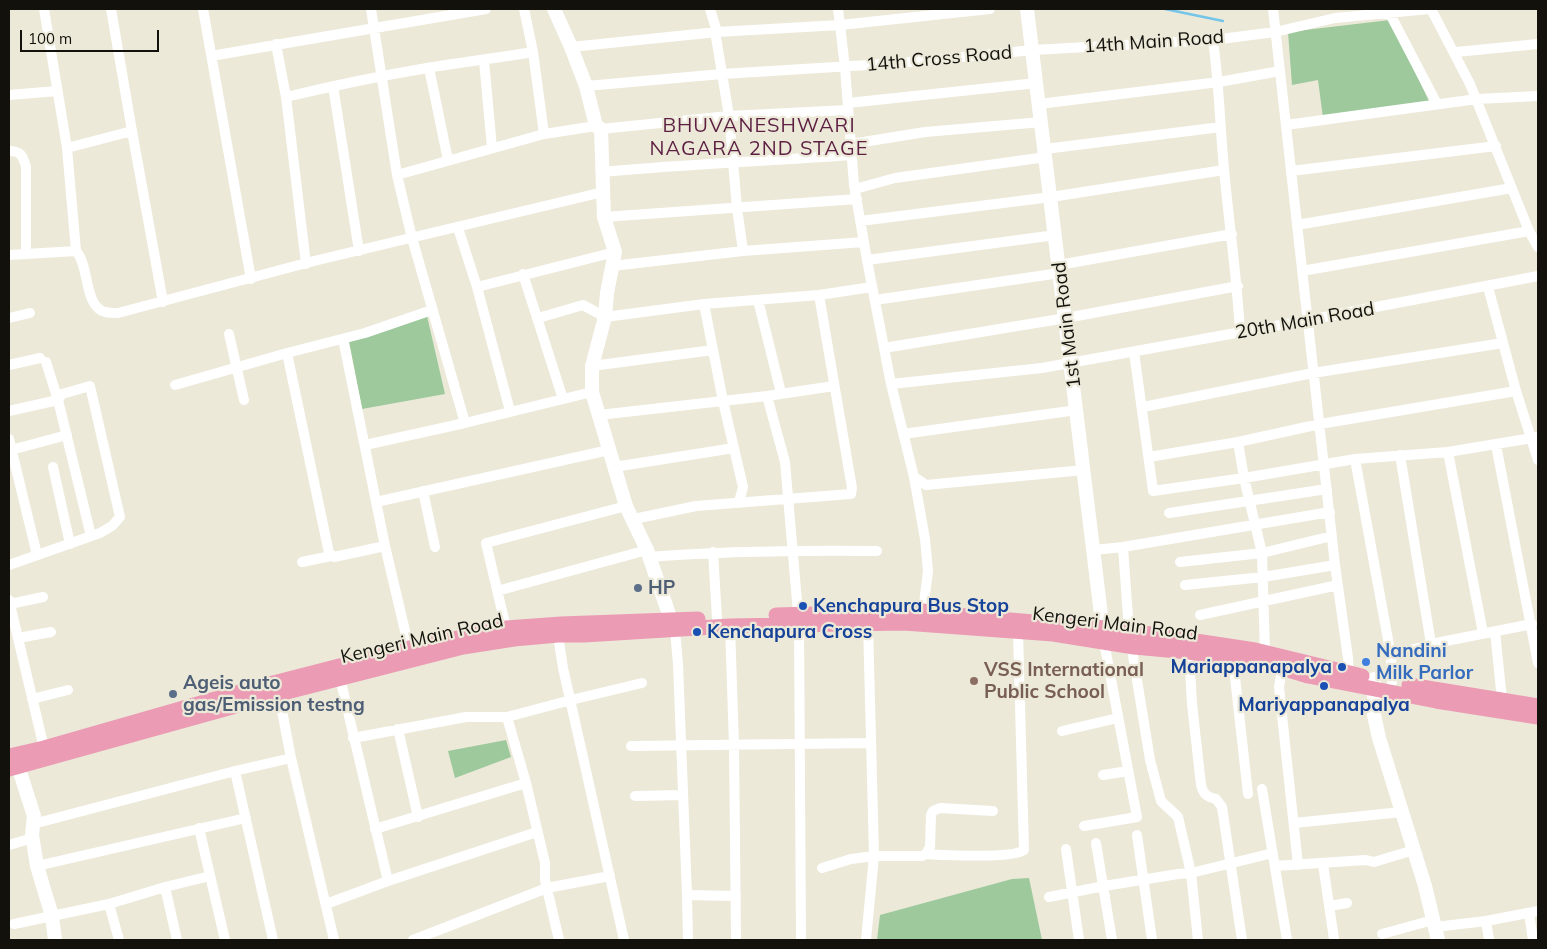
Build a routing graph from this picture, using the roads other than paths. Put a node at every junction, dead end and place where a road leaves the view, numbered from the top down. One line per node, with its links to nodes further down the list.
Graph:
1 (44, 9): 40 (street)
2 (111, 9): 53 (street)
3 (203, 9): 29 (street)
4 (371, 9): 19 (street)
5 (486, 9): 17 (street)
6 (524, 9): 27 (street)
7 (554, 9): 25 (street)
8 (710, 9): 20 (street)
9 (838, 9): 18 (street)
10 (990, 9): 18 (street)
11 (1027, 9): 26 (street, 1st Main Road)
12 (1273, 9): 21 (street)
13 (1430, 9): 15 (street, 14th Main Road); 28 (street)
14 (1378, 11): 15 (street, 14th Main Road); 16 (street, 14th Main Road)
15 (1389, 12): 46 (street)
16 (1334, 13): 21 (street, 14th Main Road)
17 (422, 14): 19 (street)
18 (840, 25): 20 (street); 32 (street)
19 (374, 27): 23 (street); 35 (street)
20 (716, 32): 25 (street); 34 (street)
21 (1275, 32): 22 (street, 14th Main Road); 33 (street)
22 (1213, 40): 26 (street, 14th Main Road); 36 (street)
23 (276, 44): 29 (street); 43 (street)
24 (1538, 44): 28 (street)
25 (571, 46): 39 (street)
26 (1032, 50): 32 (street, 14th Cross Road); 37 (street, 1st Main Road)
27 (533, 52): 30 (street); 54 (street)
28 (1456, 52): 44 (street)
29 (211, 56): 94 (street)
30 (484, 61): 31 (street); 57 (street)
31 (429, 68): 35 (street); 61 (street)
32 (845, 68): 34 (street, 14th Cross Road); 47 (street)
33 (1280, 71): 36 (street); 50 (street)
34 (722, 74): 39 (street, 14th Cross Road); 48 (street)
35 (382, 77): 38 (street); 66 (street)
36 (1219, 82): 45 (street); 51 (street)
37 (1037, 83): 45 (street, 1st Main Road); 47 (street)
38 (333, 86): 43 (street); 84 (street)
39 (586, 86): 52 (street)
40 (57, 91): 41 (street); 56 (street)
41 (9, 95)
42 (1538, 96): 44 (street)
43 (286, 98): 89 (street)
44 (1477, 99): 46 (street); 55 (street)
45 (1039, 104): 49 (street, 1st Main Road)
46 (1437, 104): 50 (street)
47 (848, 106): 48 (street); 58 (street)
48 (729, 116): 52 (street); 62 (street)
49 (1042, 122): 58 (street); 60 (street, 1st Main Road)
50 (1286, 126): 64 (street)
51 (1221, 127): 60 (street); 63 (street)
52 (598, 128): 54 (street); 65 (street)
53 (132, 131): 56 (street); 102 (street)
54 (544, 134): 57 (street)
55 (1496, 146): 64 (street); 67 (street)
56 (67, 148): 82 (street)
57 (492, 148): 61 (street)
58 (851, 149): 62 (street); 69 (street)
59 (9, 151): 85 (street)
60 (1045, 153): 69 (street); 70 (street, 1st Main Road)
61 (448, 160): 66 (street)
62 (733, 163): 65 (street); 71 (street)
63 (1224, 170): 70 (street); 77 (street)
64 (1291, 171): 74 (street)
65 (602, 172): 68 (street)
66 (397, 175): 79 (street)
67 (1512, 188): 74 (street); 76 (street)
68 (604, 192): 72 (street); 75 (street)
69 (856, 194): 71 (street); 73 (street)
70 (1051, 197): 73 (street); 78 (street, 1st Main Road)
71 (737, 208): 72 (street); 83 (street)
72 (604, 217): 87 (street)
73 (860, 221): 80 (street)
74 (1297, 225): 91 (street)
75 (458, 228): 79 (street); 95 (street)
76 (1529, 231): 81 (street); 91 (street)
77 (1232, 234): 90 (street); 96 (street)
78 (1056, 235): 88 (street); 90 (street, 1st Main Road)
79 (412, 238): 84 (street); 104 (street)
80 (864, 242): 83 (street); 88 (street)
81 (1538, 246)
82 (76, 251): 85 (street); 102 (street)
83 (743, 251): 87 (street)
84 (358, 252): 89 (street)
85 (26, 254): 86 (street)
86 (9, 255)
87 (613, 259): 92 (street); 106 (street)
88 (867, 260): 97 (street)
89 (306, 264): 94 (street)
90 (1060, 269): 101 (street); 109 (street, 1st Main Road)
91 (1302, 271): 110 (street)
92 (523, 274): 95 (street); 108 (street)
93 (1538, 276): 98 (street, 20th Main Road)
94 (251, 279): 102 (street)
95 (477, 286): 138 (street)
96 (1238, 286): 109 (street); 111 (street)
97 (872, 287): 99 (street); 101 (street)
98 (1488, 287): 110 (street, 20th Main Road); 114 (street)
99 (819, 295): 100 (street); 126 (street)
100 (758, 300): 103 (street); 129 (street)
101 (874, 300): 115 (street)
102 (163, 302)
103 (704, 304): 106 (street); 116 (street)
104 (432, 310): 113 (street); 140 (street)
105 (30, 313): 107 (street)
106 (605, 317): 108 (street); 121 (street)
107 (9, 318)
108 (538, 318): 131 (street)
109 (1066, 318): 115 (street); 119 (street, 1st Main Road)
110 (1308, 320): 111 (street, 20th Main Road); 123 (street)
111 (1240, 332): 117 (street, 20th Main Road)
112 (229, 334): 122 (street)
113 (343, 339): 118 (street); 147 (street)
114 (1503, 343): 123 (street); 127 (street)
115 (884, 348): 124 (street)
116 (713, 350): 121 (street); 134 (street)
117 (1134, 352): 119 (street, 20th Main Road); 135 (street)
118 (287, 353): 122 (street); 186 (street)
119 (1071, 363): 124 (street, 20th Main Road); 136 (street, 1st Main Road)
120 (9, 365): 132 (street)
121 (592, 366): 128 (street)
122 (236, 368): 125 (street); 133 (street)
123 (1314, 373): 135 (street); 141 (street)
124 (891, 384): 142 (street)
125 (175, 385)
126 (834, 386): 129 (street); 164 (street)
127 (1516, 391): 141 (street); 144 (street)
128 (592, 392): 131 (street); 139 (street)
129 (781, 394): 130 (street)
130 (767, 396): 134 (street); 164 (street)
131 (563, 399): 138 (street)
132 (58, 400): 137 (street); 143 (street); 173 (street)
133 (244, 400)
134 (723, 402): 139 (street); 149 (street)
135 (1142, 406): 153 (street)
136 (1077, 410): 142 (street); 159 (street, 1st Main Road)
137 (9, 411)
138 (510, 411): 140 (street)
139 (599, 415): 150 (street)
140 (465, 423): 147 (street)
141 (1320, 424): 145 (street); 156 (street)
142 (904, 434): 160 (street)
143 (67, 435): 146 (street); 173 (street)
144 (1535, 438): 148 (street); 155 (street)
145 (1238, 442): 153 (street); 161 (street)
146 (10, 444): 185 (street)
147 (365, 445): 166 (street)
148 (1496, 445): 151 (street); 203 (street)
149 (734, 448): 158 (street); 167 (street)
150 (609, 450): 158 (street); 163 (street)
151 (1448, 452): 152 (street); 210 (street)
152 (1400, 455): 154 (street); 214 (street)
153 (1149, 457): 161 (street)
154 (1355, 459): 156 (street); 218 (street)
155 (1538, 460)
156 (1324, 464): 161 (street); 162 (street)
157 (53, 467): 175 (street)
158 (614, 467): 168 (street)
159 (1084, 470): 160 (street); 180 (street, 1st Main Road)
160 (914, 477): 198 (street)
161 (1244, 478): 165 (street)
162 (1327, 489): 165 (street); 169 (street)
163 (423, 491): 166 (street); 177 (street)
164 (787, 498): 167 (street); 179 (street)
165 (1250, 501): 170 (street); 172 (street)
166 (376, 502): 176 (street)
167 (739, 502): 171 (street)
168 (626, 506): 171 (street); 194 (street)
169 (1330, 512): 172 (street); 174 (street)
170 (1168, 513)
171 (634, 519): 184 (street)
172 (1255, 524): 178 (street); 183 (street)
173 (91, 536): 175 (street)
174 (1332, 536): 183 (street); 190 (street)
175 (70, 544): 185 (street)
176 (385, 546): 186 (street); 215 (street)
177 (435, 547)
178 (1123, 548): 180 (street); 206 (street)
179 (791, 549): 181 (street); 182 (street); 200 (street)
180 (1094, 550): 212 (street, 1st Main Road)
181 (877, 551)
182 (713, 552): 184 (street); 201 (street)
183 (1262, 553): 188 (street); 191 (street)
184 (648, 554): 194 (street); 204 (street)
185 (37, 555): 189 (street)
186 (330, 556): 187 (street)
187 (302, 562)
188 (1180, 562)
189 (9, 564)
190 (1335, 565): 191 (street); 193 (street)
191 (1263, 578): 192 (street); 196 (street)
192 (1185, 585)
193 (1338, 585): 196 (street); 223 (street)
194 (497, 591): 205 (street)
195 (43, 597): 197 (street)
196 (1264, 601): 199 (street); 217 (street)
197 (9, 602): 213 (street)
198 (923, 610): 200 (main road, Kengeri Main Road); 212 (main road, Kengeri Main Road)
199 (1200, 615)
200 (799, 619): 201 (main road, Kengeri Main Road); 202 (main road, Kengeri Main Road); 242 (street)
201 (723, 622): 204 (main road, Kengeri Main Road); 241 (street)
202 (868, 623): 209 (main road, Kengeri Main Road); 239 (street)
203 (1532, 624): 207 (street); 220 (street)
204 (673, 625): 205 (main road, Kengeri Main Road); 211 (main road, Kengeri Main Road); 240 (street)
205 (506, 628): 215 (main road, Kengeri Main Road)
206 (1129, 631): 212 (main road, Kengeri Main Road); 217 (main road, Kengeri Main Road); 279 (street)
207 (1495, 631): 210 (street); 231 (street)
208 (51, 632): 213 (street)
209 (1018, 632): 212 (main road, Kengeri Main Road); 271 (street)
210 (1483, 633): 214 (street)
211 (558, 634): 222 (main road, Kengeri Main Road); 230 (street)
212 (1104, 635): 216 (main road, Kengeri Main Road); 235 (street)
213 (18, 638): 229 (street)
214 (1431, 644): 218 (street)
215 (409, 648): 227 (main road, Kengeri Main Road)
216 (1189, 652): 219 (main road, Kengeri Main Road); 273 (street)
217 (1265, 652): 223 (main road, Kengeri Main Road)
218 (1391, 656): 224 (street)
219 (1235, 660): 221 (main road, Kengeri Main Road); 252 (street)
220 (1538, 663)
221 (1282, 668): 223 (main road, Kengeri Main Road); 259 (street)
222 (340, 678): 227 (main road, Kengeri Main Road); 238 (street)
223 (1349, 679): 226 (main road, Kengeri Main Road)
224 (1392, 682): 226 (main road, Kengeri Main Road); 231 (main road, Kengeri Main Road)
225 (642, 683): 230 (street)
226 (1374, 684): 234 (main road, Kengeri Main Road); 256 (street)
227 (278, 688): 244 (main road, Kengeri Main Road); 245 (street); 246 (main road, Kengeri Main Road)
228 (68, 690): 229 (street)
229 (32, 699): 244 (street)
230 (571, 700): 233 (street); 281 (street)
231 (1502, 700): 232 (main road, Kengeri Main Road)
232 (1538, 706)
233 (507, 717): 236 (street); 250 (street)
234 (1538, 717)
235 (1118, 718): 237 (street); 248 (street)
236 (398, 729): 238 (street); 257 (street)
237 (1062, 731)
238 (353, 738): 262 (street)
239 (871, 743): 242 (street); 272 (street)
240 (681, 745): 241 (street); 243 (street); 253 (street)
241 (734, 745): 242 (street); 289 (street)
242 (800, 745): 312 (street)
243 (631, 746)
244 (44, 748): 246 (main road, Kengeri Main Road)
245 (291, 758): 247 (street); 293 (street)
246 (12, 764): 263 (street)
247 (235, 771): 258 (street); 263 (street)
248 (1128, 771): 249 (street); 260 (street)
249 (1104, 775)
250 (526, 783): 257 (street); 264 (street)
251 (1262, 789): 270 (street)
252 (1248, 794)
253 (683, 795): 254 (street); 288 (street)
254 (635, 796)
255 (993, 811): 271 (street)
256 (1402, 812): 259 (street); 269 (street)
257 (418, 816): 262 (street)
258 (246, 818): 261 (street); 305 (street)
259 (1294, 823): 275 (street)
260 (1084, 826)
261 (199, 828): 276 (street); 280 (street)
262 (375, 829): 283 (street)
263 (33, 831): 267 (street); 276 (street)
264 (538, 832): 283 (street); 286 (street)
265 (1137, 835): 282 (street)
266 (1096, 843): 284 (street)
267 (9, 844)
268 (1066, 849): 287 (street)
269 (1414, 850): 274 (street); 299 (street)
270 (1273, 853): 273 (street); 277 (street)
271 (926, 854): 272 (street)
272 (874, 856): 278 (street); 313 (street)
273 (1231, 863): 279 (street); 318 (street)
274 (1323, 864): 275 (street); 294 (street)
275 (1298, 865): 277 (street)
276 (38, 866): 296 (street)
277 (1276, 866): 319 (street)
278 (822, 868)
279 (1191, 873): 282 (street); 317 (street)
280 (210, 876): 285 (street); 304 (street)
281 (610, 876): 286 (street); 309 (street)
282 (1143, 881): 284 (street); 316 (street)
283 (388, 882): 293 (street)
284 (1104, 886): 287 (street); 315 (street)
285 (165, 887): 292 (street); 303 (street)
286 (547, 888): 307 (street); 308 (street)
287 (1073, 893): 290 (street); 314 (street)
288 (687, 895): 289 (street); 310 (street)
289 (736, 896): 311 (street)
290 (1048, 897)
291 (1347, 903): 294 (street)
292 (109, 904): 296 (street); 302 (street)
293 (326, 904): 306 (street)
294 (1329, 906): 320 (street)
295 (1533, 912): 297 (street); 322 (street)
296 (52, 916): 298 (street); 301 (street)
297 (1486, 921): 299 (street); 321 (street)
298 (14, 924)
299 (1435, 929): 300 (street)
300 (1382, 934)
301 (55, 940)
302 (119, 940)
303 (177, 940)
304 (225, 940)
305 (273, 940)
306 (334, 940)
307 (413, 940)
308 (559, 940)
309 (624, 940)
310 (688, 940)
311 (736, 940)
312 (801, 940)
313 (866, 940)
314 (1079, 940)
315 (1112, 940)
316 (1152, 940)
317 (1198, 940)
318 (1242, 940)
319 (1286, 940)
320 (1334, 940)
321 (1489, 940)
322 (1534, 940)

